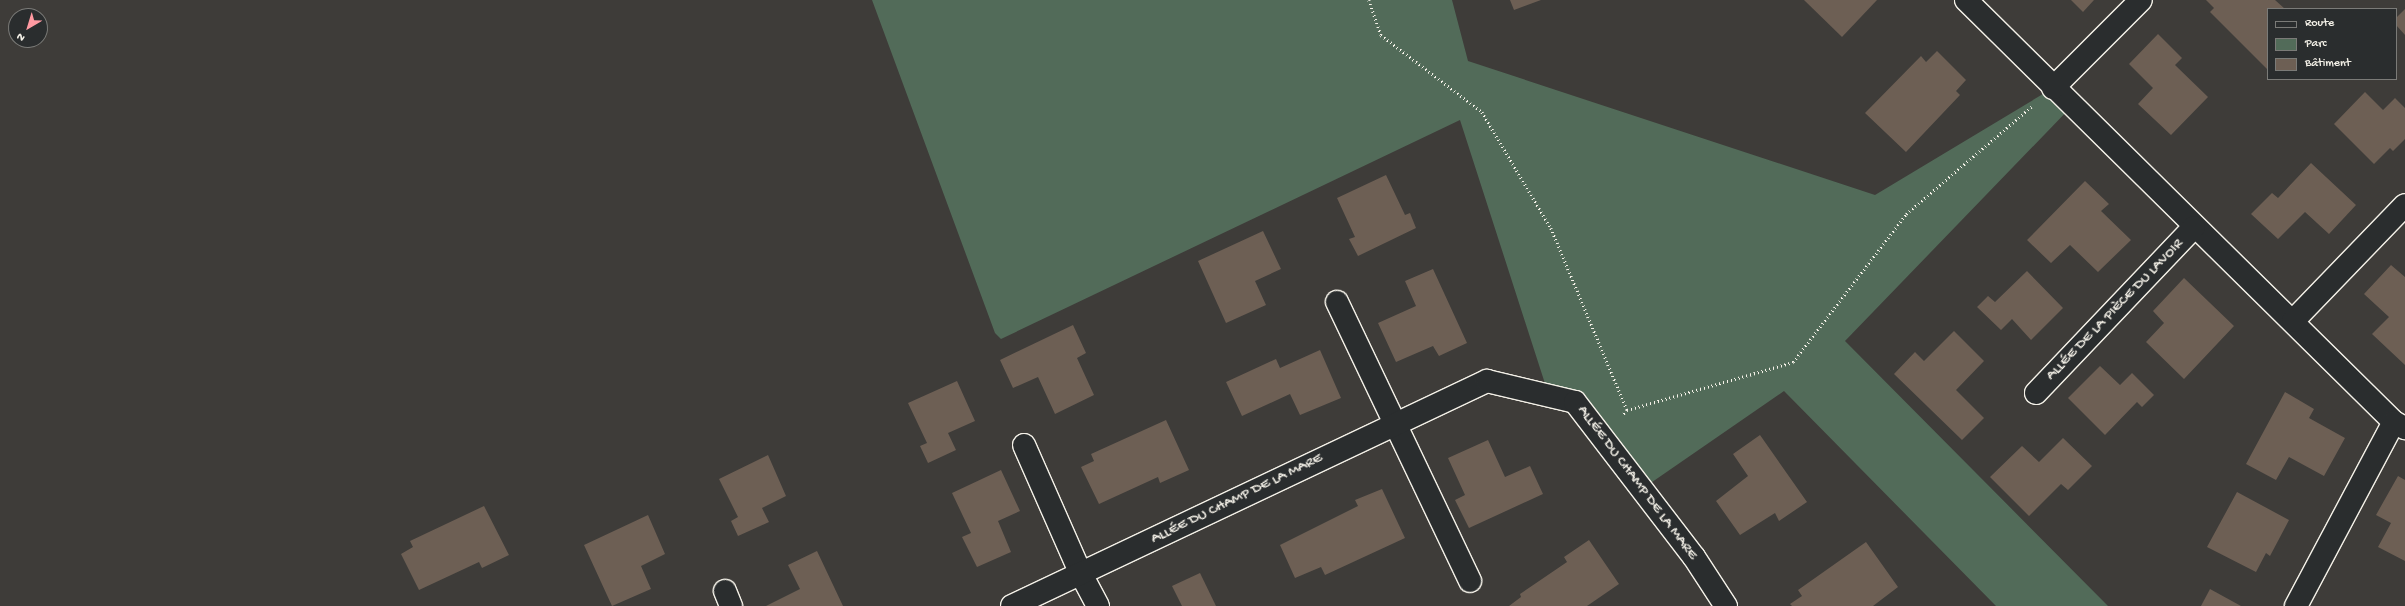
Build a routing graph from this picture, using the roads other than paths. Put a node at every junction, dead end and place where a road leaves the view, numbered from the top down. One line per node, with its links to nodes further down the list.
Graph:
1 (1966, 0): 3 (street, ALLÉE DE LA PIÈCE DU LAVOIR)
2 (2141, 0): 3 (street)
3 (2054, 88): 5 (street, ALLÉE DE LA PIÈCE DU LAVOIR)
4 (2405, 205): 7 (street)
5 (2194, 227): 7 (street, ALLÉE DE LA PIÈCE DU LAVOIR); 8 (street, ALLÉE DE LA PIÈCE DU LAVOIR)
6 (1337, 302): 9 (street)
7 (2293, 321): 10 (street, ALLÉE DE LA PIÈCE DU LAVOIR)
8 (2036, 393)
9 (1393, 423): 12 (street, ALLÉE DU CHAMP DE LA MARE); 13 (street); 16 (street, ALLÉE DU CHAMP DE LA MARE)
10 (2400, 425): 17 (street, ALLÉE DE LA PIÈCE DU LAVOIR)
11 (1024, 445): 12 (street)
12 (1081, 574): 14 (street, ALLÉE DU CHAMP DE LA MARE); 15 (street)
13 (1470, 581)
14 (1012, 606)
15 (1098, 606)
16 (1726, 606)
17 (2296, 606)

